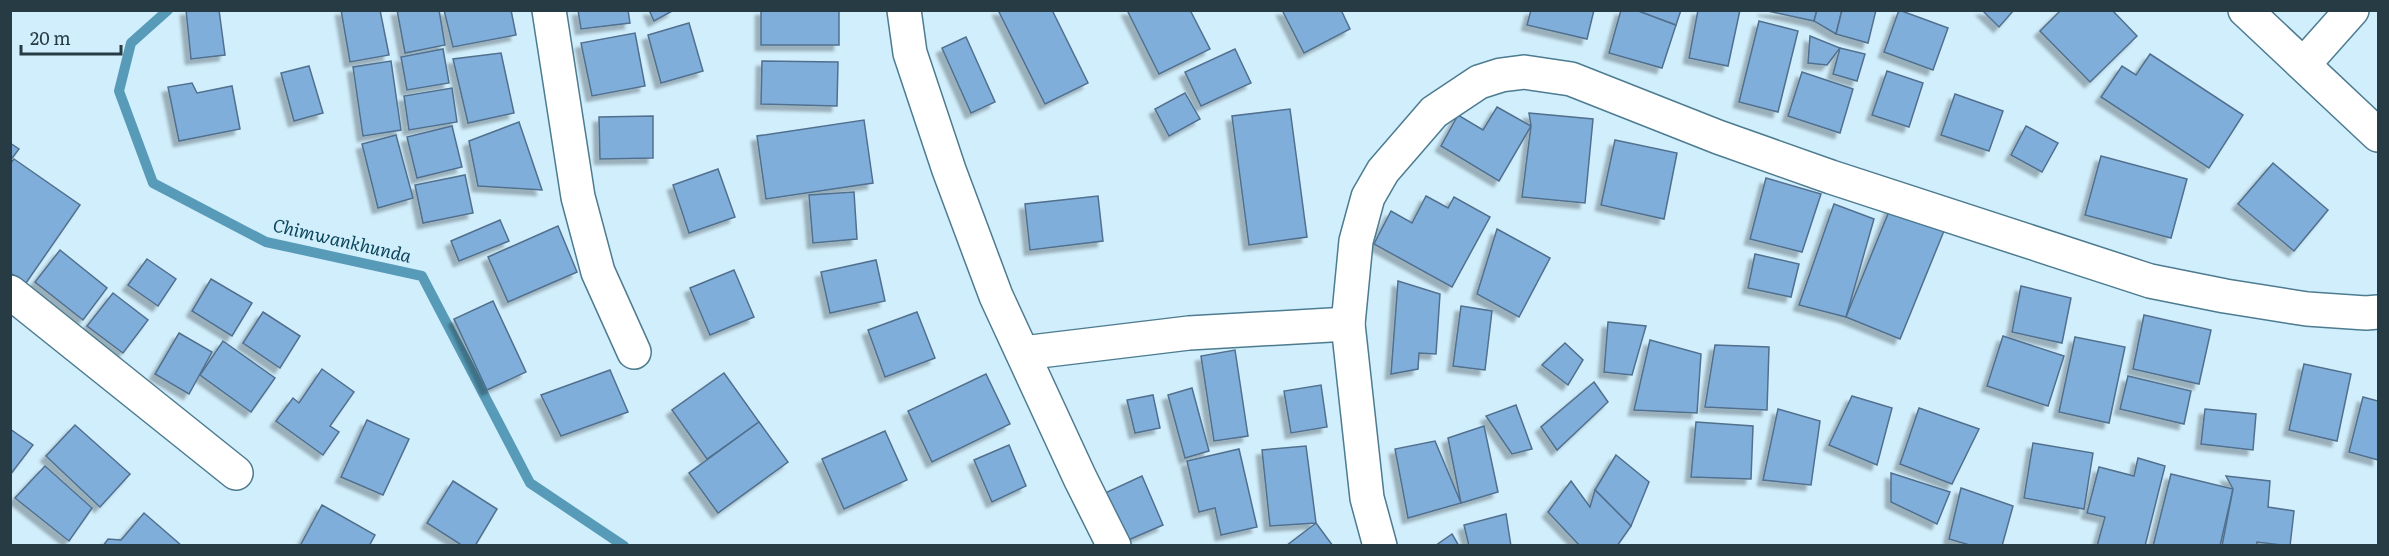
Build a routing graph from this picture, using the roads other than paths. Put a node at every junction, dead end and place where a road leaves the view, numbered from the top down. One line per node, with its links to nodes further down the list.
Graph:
1 (549, 10): 10 (street)
2 (904, 10): 11 (street)
3 (2245, 10): 5 (street)
4 (2352, 10): 5 (street)
5 (2304, 64): 6 (street)
6 (2379, 135)
7 (10, 292): 12 (street)
8 (2379, 312): 9 (street)
9 (1348, 324): 11 (street); 14 (street)
10 (634, 352)
11 (1023, 353): 13 (street)
12 (236, 473)
13 (1114, 546)
14 (1380, 546)

